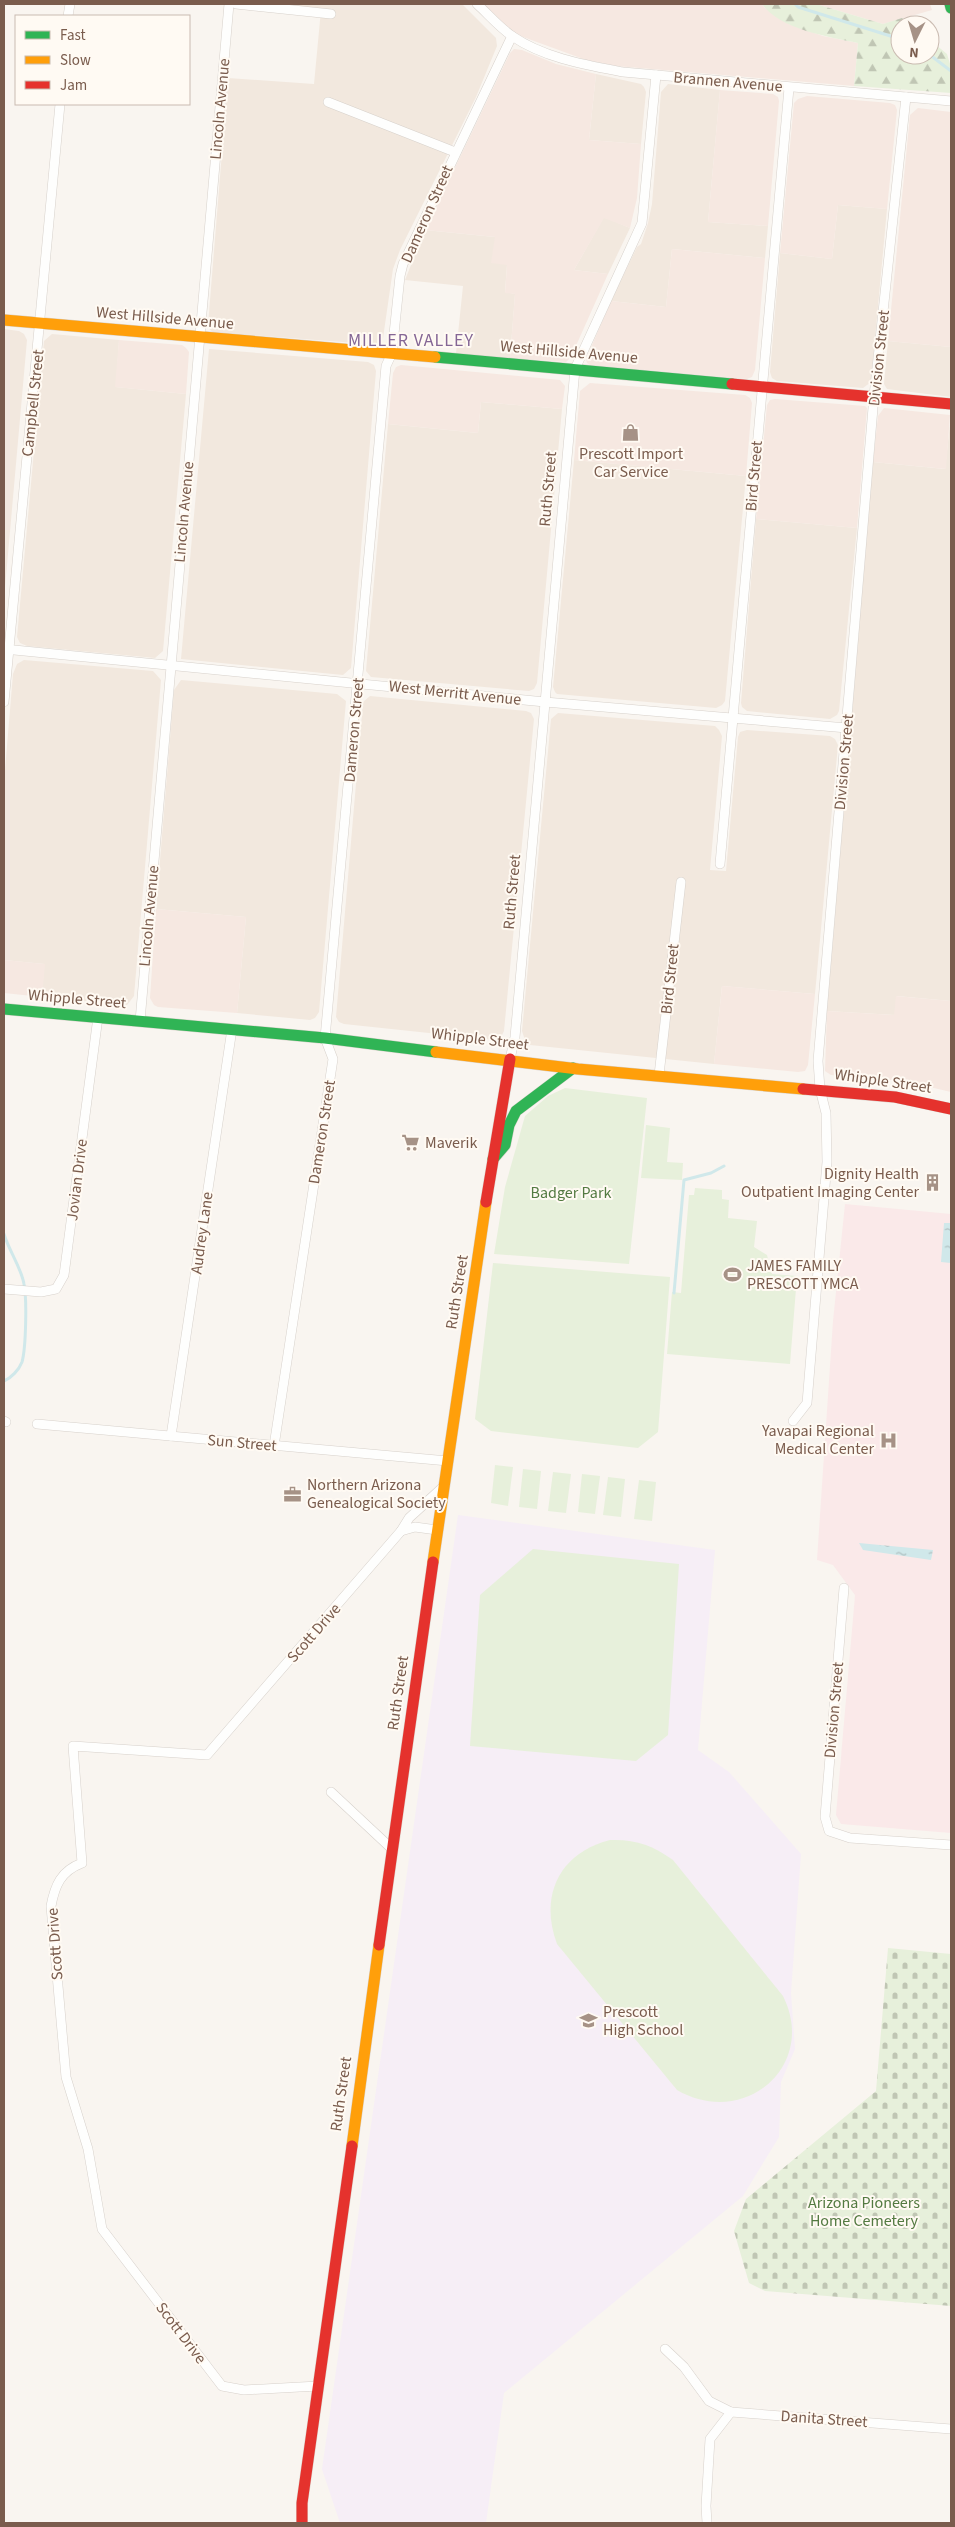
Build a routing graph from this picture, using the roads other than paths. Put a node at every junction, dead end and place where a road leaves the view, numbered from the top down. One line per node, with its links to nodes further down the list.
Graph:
1 (229, 4): 17 (street, Lincoln Avenue)
2 (236, 4): 6 (street)
3 (477, 4): 7 (street, Brannen Avenue)
4 (950, 4): 5 (street)
5 (951, 8)
6 (331, 14)
7 (512, 36): 8 (street, Brannen Avenue); 14 (street, Dameron Street)
8 (656, 75): 9 (street, Brannen Avenue); 19 (street, Ruth Street)
9 (789, 88): 10 (street, Brannen Avenue); 20 (street, Bird Street)
10 (906, 98): 12 (street, Brannen Avenue); 21 (street, Division Street)
11 (328, 102): 14 (street)
12 (951, 102)
13 (60, 105): 16 (street, Campbell Street)
14 (455, 152): 18 (street, Dameron Street)
15 (4, 320): 16 (street, West Hillside Avenue)
16 (40, 324): 17 (street, West Hillside Avenue); 23 (street, Campbell Street)
17 (201, 338): 18 (street, West Hillside Avenue); 24 (street, Lincoln Avenue)
18 (392, 352): 19 (street, West Hillside Avenue); 25 (street, Dameron Street)
19 (576, 369): 20 (street, West Hillside Avenue); 27 (street, Ruth Street)
20 (761, 388): 21 (street, West Hillside Avenue); 28 (street, Bird Street)
21 (874, 396): 22 (street, West Hillside Avenue); 29 (street, Division Street)
22 (951, 404)
23 (6, 649): 24 (street, West Merritt Avenue); 26 (street, Campbell Street)
24 (170, 666): 25 (street, West Merritt Avenue); 34 (street, Lincoln Avenue)
25 (358, 684): 27 (street, West Merritt Avenue); 36 (street, Dameron Street)
26 (4, 702)
27 (545, 702): 28 (street, West Merritt Avenue); 37 (street, Ruth Street)
28 (733, 717): 29 (street, West Merritt Avenue); 30 (street, Bird Street)
29 (847, 728): 40 (street, Division Street)
30 (720, 864)
31 (680, 882): 39 (street, Bird Street)
32 (4, 1009): 33 (street, Whipple Street)
33 (98, 1017): 34 (street, Whipple Street); 43 (street, Jovian Drive)
34 (140, 1021): 35 (street, Whipple Street)
35 (232, 1029): 36 (street, Whipple Street); 46 (street, Audrey Lane)
36 (325, 1038): 37 (street, Whipple Street); 47 (street, Dameron Street)
37 (510, 1059): 38 (street, Whipple Street); 42 (street, Ruth Street)
38 (573, 1068): 39 (street, Whipple Street); 42 (street)
39 (659, 1076): 40 (street, Whipple Street)
40 (820, 1089): 41 (street, Whipple Street); 44 (street, Division Street)
41 (951, 1109)
42 (493, 1159): 48 (street, Ruth Street)
43 (4, 1289)
44 (792, 1421)
45 (37, 1424): 46 (street, Sun Street)
46 (171, 1436): 47 (street, Sun Street)
47 (274, 1446): 48 (street, Sun Street)
48 (448, 1461): 49 (street, Ruth Street)
49 (443, 1487): 50 (street, Ruth Street); 51 (street, Scott Drive)
50 (437, 1530): 51 (street); 55 (street, Ruth Street)
51 (401, 1531): 57 (street, Scott Drive)
52 (844, 1588): 54 (street, Division Street)
53 (331, 1792): 55 (street)
54 (951, 1845)
55 (392, 1849): 57 (street, Ruth Street)
56 (665, 2350): 58 (street)
57 (318, 2386): 60 (street, Ruth Street)
58 (731, 2412): 59 (street, Danita Street); 61 (street)
59 (951, 2429)
60 (302, 2523)
61 (707, 2523)

